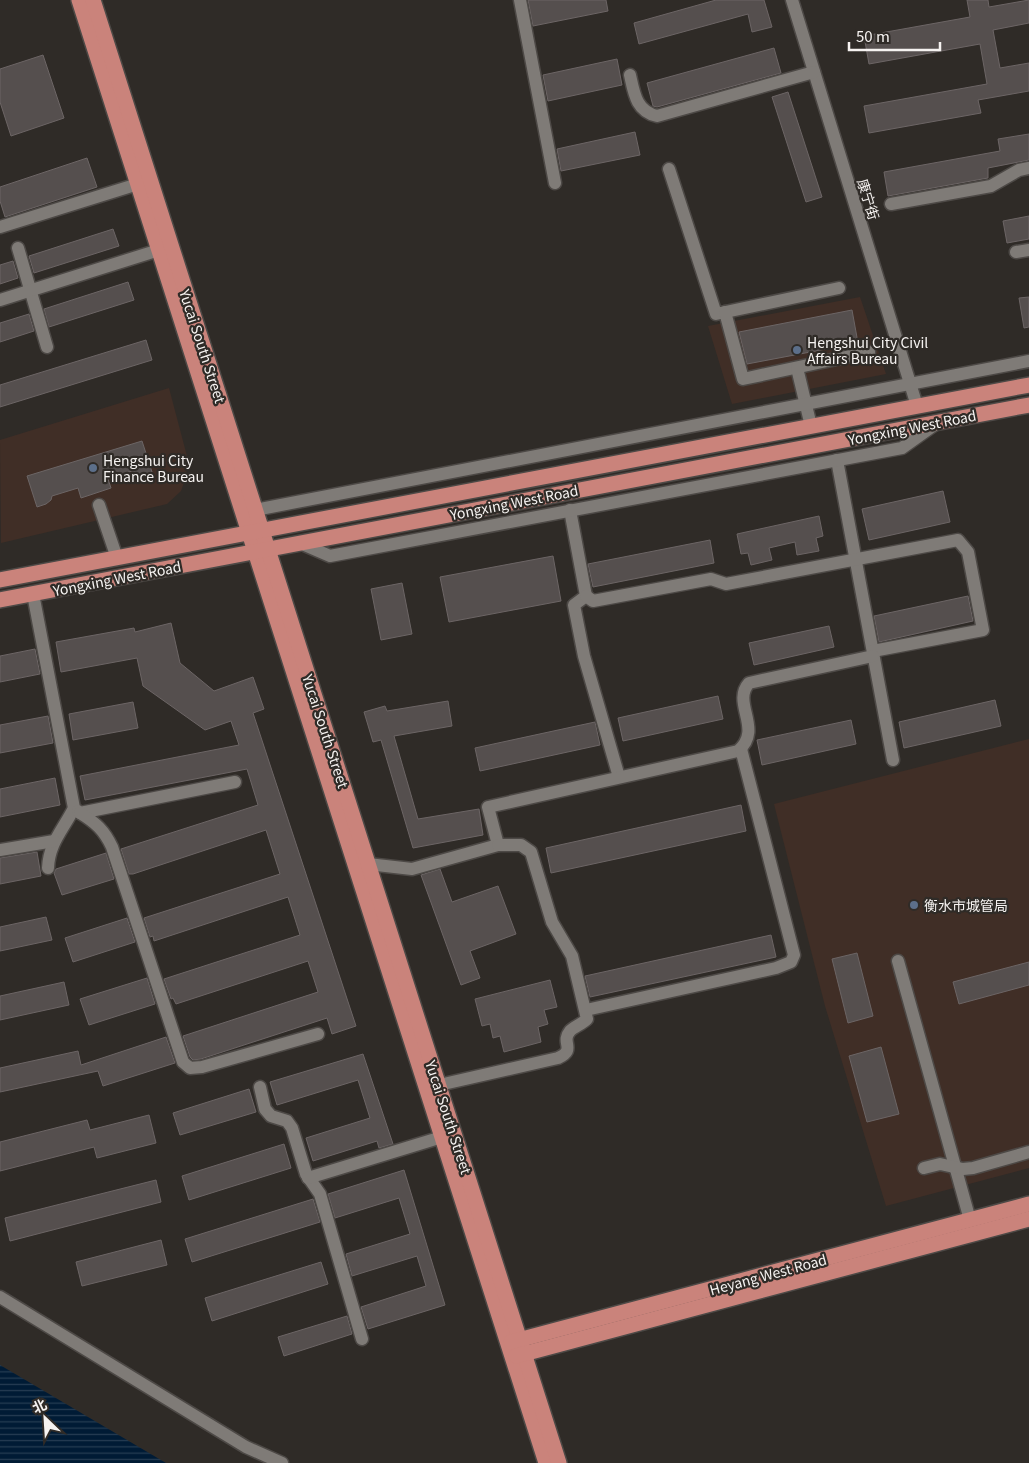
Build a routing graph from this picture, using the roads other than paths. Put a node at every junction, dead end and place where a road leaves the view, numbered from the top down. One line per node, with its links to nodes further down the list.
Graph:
1 (79, 0): 10 (main road, Yucai South Street)
2 (93, 0): 34 (main road, Yucai South Street)
3 (520, 0): 9 (street)
4 (792, 0): 5 (street, 康宁街)
5 (814, 72): 6 (street); 25 (street, 康宁街)
6 (630, 75)
7 (1029, 168): 11 (street)
8 (669, 170): 20 (street)
9 (555, 183)
10 (138, 184): 12 (street); 14 (main road, Yucai South Street)
11 (891, 204)
12 (0, 227)
13 (18, 248): 18 (street)
14 (159, 250): 18 (street); 36 (main road, Yucai South Street)
15 (1029, 250): 16 (street)
16 (1016, 252)
17 (839, 288): 20 (street)
18 (31, 290): 19 (street); 21 (street)
19 (0, 300)
20 (725, 312): 24 (street)
21 (47, 347)
22 (869, 352): 24 (street)
23 (1029, 361): 25 (street)
24 (797, 368): 27 (street)
25 (910, 384): 27 (street); 29 (street, 康宁街)
26 (1029, 385): 29 (main road, Yongxing West Road)
27 (806, 404): 31 (street); 34 (street)
28 (1029, 405): 30 (main road, Yongxing West Road)
29 (917, 406): 31 (main road, Yongxing West Road)
30 (938, 422): 32 (street); 37 (main road, Yongxing West Road)
31 (811, 426): 36 (main road, Yongxing West Road)
32 (837, 460): 35 (street); 40 (street)
33 (99, 505): 39 (street)
34 (255, 510): 36 (main road, Yucai South Street)
35 (570, 510): 37 (street); 43 (street)
36 (255, 532): 38 (main road, Yucai South Street); 39 (main road, Yongxing West Road)
37 (300, 543): 38 (main road, Yongxing West Road)
38 (261, 550): 42 (main road, Yongxing West Road); 54 (main road, Yucai South Street); 61 (main road, Yucai South Street)
39 (117, 558): 41 (main road, Yongxing West Road)
40 (855, 560): 43 (street); 45 (street); 45 (street)
41 (0, 580)
42 (33, 594): 44 (main road, Yongxing West Road); 50 (street)
43 (586, 596): 48 (street)
44 (0, 600)
45 (873, 653): 46 (street); 47 (street)
46 (741, 749): 48 (street); 57 (street)
47 (893, 760)
48 (619, 777): 52 (street)
49 (235, 782): 50 (street)
50 (77, 811): 51 (street); 58 (street)
51 (54, 841): 53 (street); 55 (street)
52 (498, 845): 54 (street); 57 (street)
53 (0, 850)
54 (368, 864): 59 (main road, Yucai South Street)
55 (48, 868)
56 (898, 961): 64 (street)
57 (586, 1010): 59 (street)
58 (318, 1034)
59 (439, 1085): 71 (main road, Yucai South Street)
60 (260, 1087): 65 (street)
61 (442, 1137): 65 (street); 71 (main road, Yucai South Street)
62 (1029, 1152): 64 (street)
63 (924, 1168): 64 (street)
64 (956, 1168): 68 (street)
65 (308, 1178): 70 (street)
66 (1029, 1204): 68 (main road, Heyang West Road)
67 (1029, 1219): 71 (main road, Heyang West Road)
68 (970, 1220): 71 (main road, Heyang West Road)
69 (0, 1297): 72 (street)
70 (362, 1339)
71 (516, 1348): 73 (main road, Yucai South Street); 74 (main road, Yucai South Street)
72 (282, 1463)
73 (546, 1463)
74 (559, 1463)

